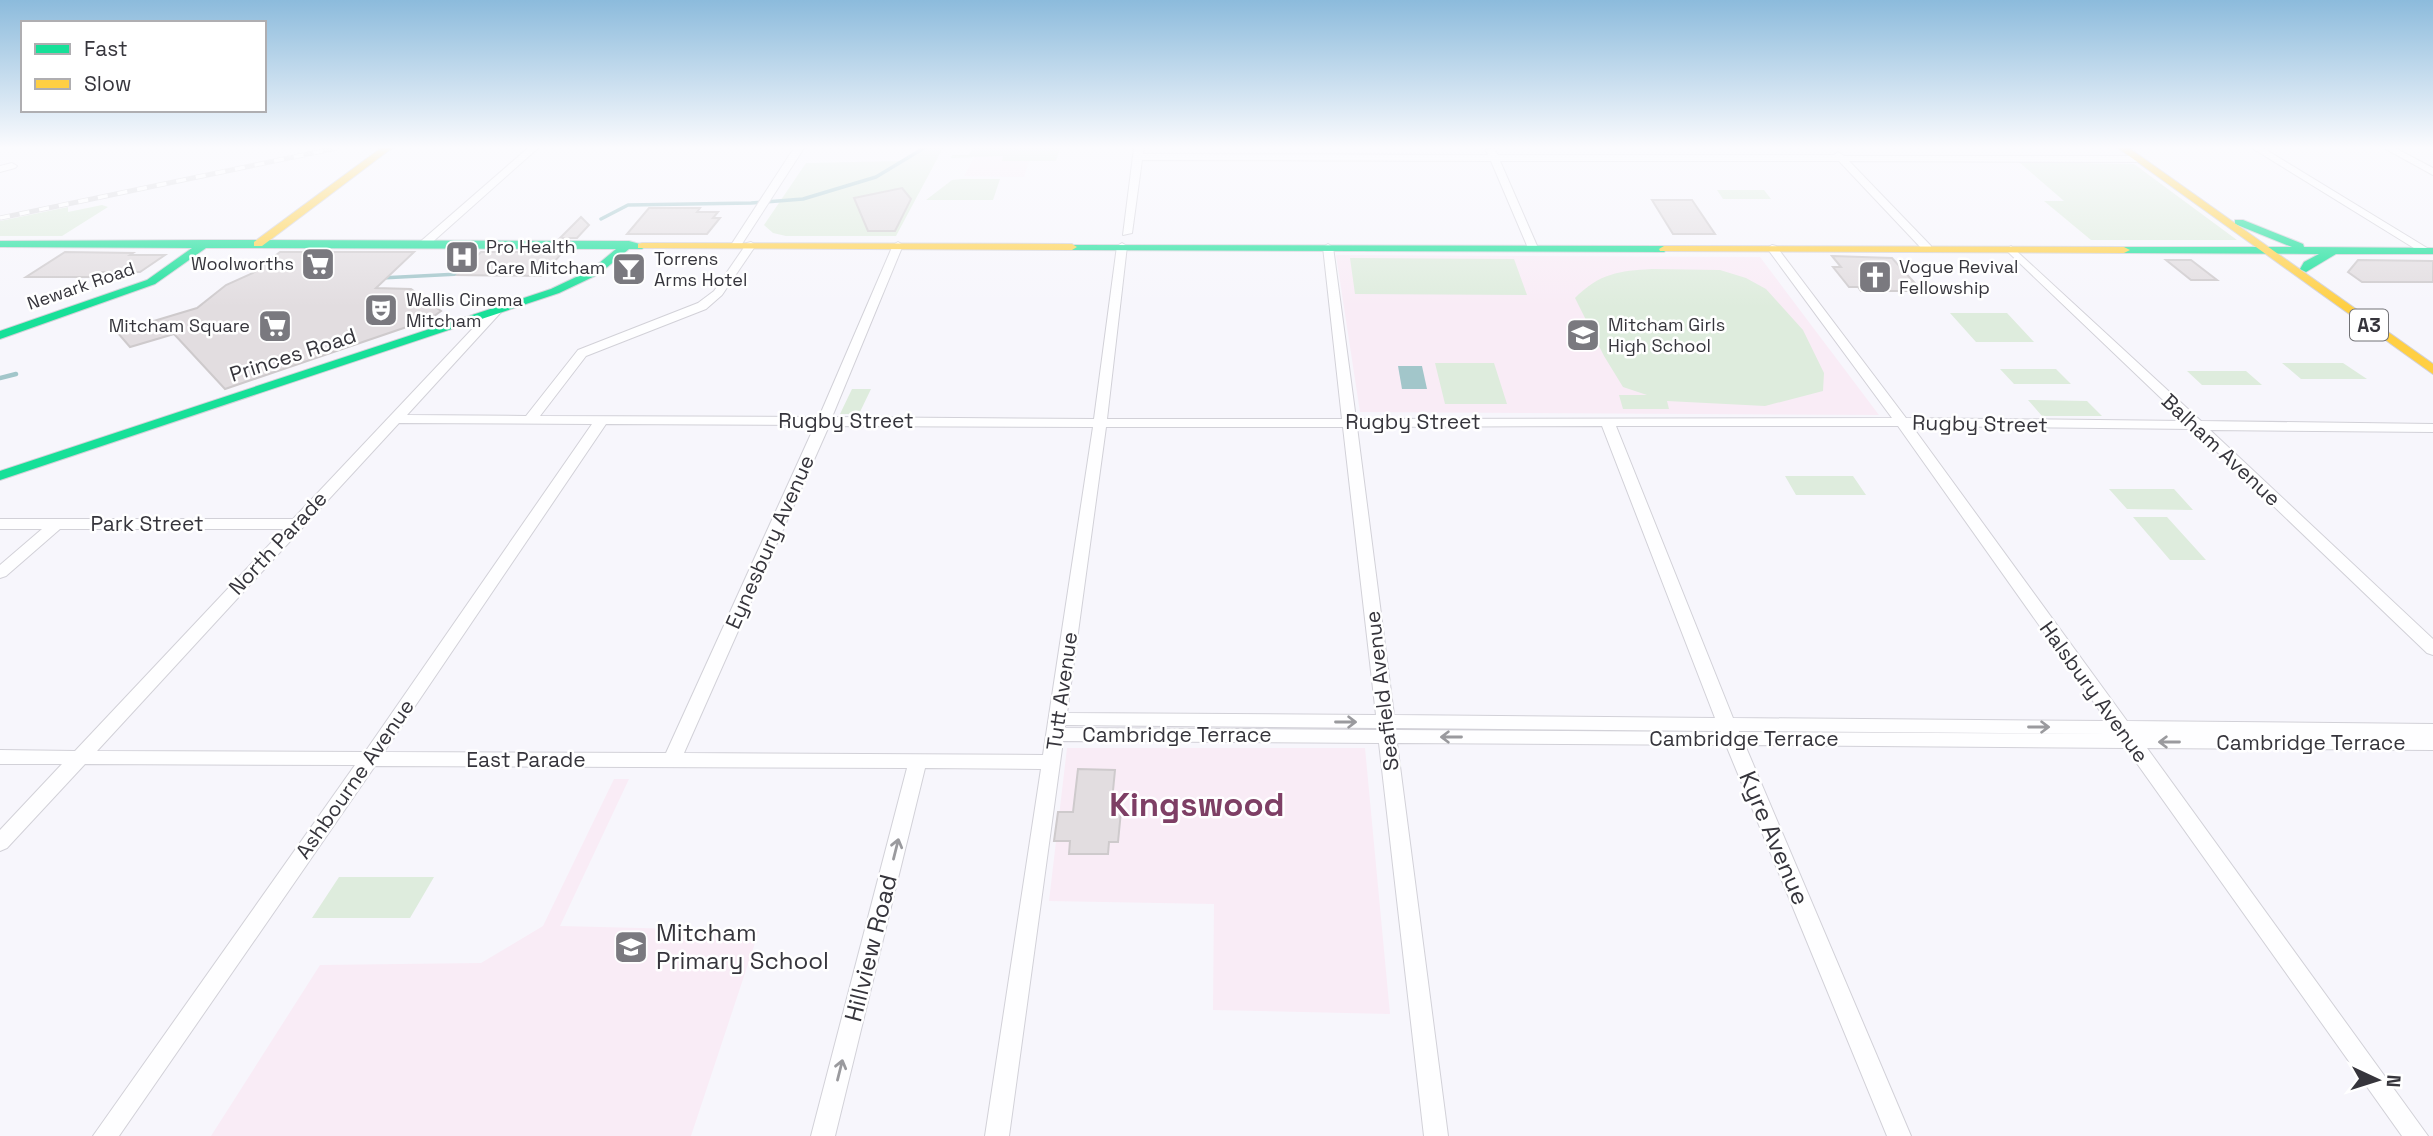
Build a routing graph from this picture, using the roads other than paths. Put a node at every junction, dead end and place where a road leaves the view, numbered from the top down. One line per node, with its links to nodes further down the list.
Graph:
1 (316, 201): 16 (main road)
2 (473, 201): 17 (street)
3 (763, 201): 21 (street)
4 (1131, 201): 12 (street, Tutt Avenue)
5 (1513, 201): 22 (street)
6 (1882, 201): 24 (street)
7 (2203, 201): 27 (main road, A3)
8 (2208, 201): 10 (main road, A3)
9 (2346, 201): 29 (street)
10 (2239, 222): 27 (main road, A3); 28 (main road)
11 (0, 239): 13 (main road)
12 (1125, 239): 19 (main road); 20 (main road); 44 (street, Tutt Avenue)
13 (111, 243): 14 (main road); 15 (main road)
14 (206, 243): 16 (main road); 34 (main road, Newark Road)
15 (0, 244)
16 (258, 244): 17 (main road)
17 (424, 244): 18 (main road)
18 (629, 244): 21 (main road); 31 (main road, Princes Road)
19 (898, 245): 21 (main road); 40 (street, Eynesbury Avenue)
20 (1328, 247): 22 (main road); 41 (street, Seafield Avenue)
21 (744, 248): 38 (street)
22 (1533, 248): 23 (main road)
23 (1772, 248): 24 (main road); 43 (street, Halsbury Avenue)
24 (1927, 248): 25 (main road)
25 (2011, 249): 26 (main road); 45 (street, Balham Avenue)
26 (2217, 251): 27 (main road); 30 (main road)
27 (2273, 251): 28 (main road); 30 (main road, A3)
28 (2327, 251): 29 (main road); 30 (main road)
29 (2430, 251)
30 (2306, 274): 35 (main road, A3); 36 (main road, A3)
31 (497, 310): 32 (main road, Princes Road); 33 (street, North Parade)
32 (457, 323): 33 (street); 47 (main road, Princes Road)
33 (477, 328): 37 (street, North Parade)
34 (0, 335)
35 (2433, 357)
36 (2433, 370)
37 (394, 419): 38 (street, Rugby Street); 50 (street, North Parade)
38 (530, 419): 39 (street, Rugby Street)
39 (602, 420): 40 (street, Rugby Street); 62 (street, Ashbourne Avenue)
40 (824, 421): 44 (street, Rugby Street); 63 (street, Eynesbury Avenue)
41 (1350, 422): 42 (street, Rugby Street); 44 (street, Rugby Street); 54 (street, Seafield Avenue)
42 (1607, 422): 43 (street, Rugby Street); 56 (street, Kyre Avenue)
43 (1902, 422): 45 (street, Rugby Street); 57 (street, Halsbury Avenue)
44 (1100, 423): 53 (street, Tutt Avenue)
45 (2196, 427): 46 (street, Rugby Street); 52 (street, Balham Avenue)
46 (2433, 428)
47 (0, 476)
48 (0, 524): 49 (street, Park Street)
49 (57, 524): 50 (street, Park Street); 51 (street)
50 (295, 524): 61 (street, North Parade)
51 (0, 573)
52 (2433, 649)
53 (1056, 726): 54 (street, Cambridge Terrace); 65 (street, Tutt Avenue)
54 (1387, 729): 56 (street, Cambridge Terrace); 70 (street, Seafield Avenue)
55 (2433, 730): 58 (street, Cambridge Terrace)
56 (1730, 732): 57 (street, Cambridge Terrace); 71 (street, Kyre Avenue)
57 (2125, 735): 58 (street, Cambridge Terrace); 72 (street, Halsbury Avenue)
58 (2385, 736): 59 (street, Cambridge Terrace)
59 (2433, 743)
60 (0, 757): 61 (street, East Parade)
61 (78, 758): 62 (street, East Parade); 66 (street)
62 (369, 760): 63 (street, East Parade); 67 (street, Ashbourne Avenue)
63 (672, 760): 64 (street, East Parade)
64 (918, 760): 65 (street, East Parade); 68 (street, Hillview Road, one-way to 64)
65 (1052, 762): 69 (street, Tutt Avenue)
66 (0, 843)
67 (105, 1136)
68 (823, 1136)
69 (997, 1136)
70 (1436, 1136)
71 (1899, 1136)
72 (2416, 1136)

